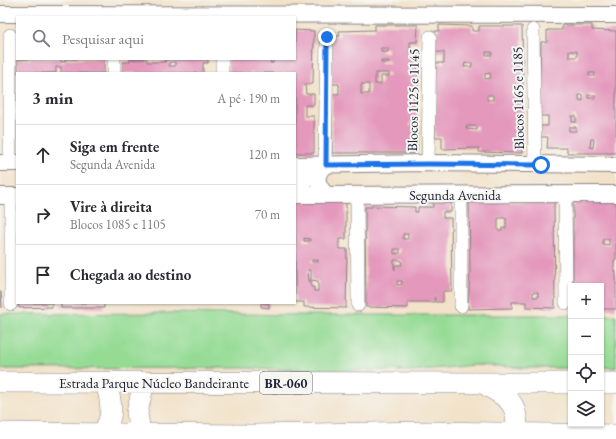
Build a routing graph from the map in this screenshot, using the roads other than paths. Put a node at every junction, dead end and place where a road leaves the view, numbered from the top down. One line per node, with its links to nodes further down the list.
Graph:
1 (277, 0): 5 (street)
2 (294, 0): 4 (street)
3 (0, 14): 5 (street)
4 (305, 14): 5 (street); 6 (street)
5 (269, 15)
6 (616, 15)
7 (533, 30): 19 (street, Blocos 1165 e 1185)
8 (10, 35): 15 (street)
9 (327, 37): 18 (street)
10 (430, 37): 16 (street, Blocos 1125 e 1145)
11 (114, 60): 13 (street)
12 (222, 60): 14 (street)
13 (114, 72)
14 (222, 72)
15 (9, 163)
16 (428, 164): 18 (street); 19 (street)
17 (296, 165): 18 (street); 23 (street)
18 (326, 165): 24 (street)
19 (535, 165): 20 (street)
20 (616, 165)
21 (565, 194): 22 (street, Segunda Avenida); 26 (street, Segunda Avenida); 28 (street)
22 (616, 194)
23 (297, 195): 24 (street, Segunda Avenida)
24 (326, 195): 25 (street, Segunda Avenida)
25 (357, 195): 26 (street, Segunda Avenida); 30 (street)
26 (461, 195): 31 (street)
27 (9, 196): 29 (street)
28 (566, 303)
29 (11, 304)
30 (358, 305)
31 (461, 306)
32 (0, 382): 33 (highway, Estrada Parque Núcleo Bandeirante / BR-060)
33 (106, 382): 34 (highway, Estrada Parque Núcleo Bandeirante / BR-060); 40 (highway)
34 (144, 382): 35 (highway, Estrada Parque Núcleo Bandeirante / BR-060); 41 (highway)
35 (483, 383): 36 (highway, Estrada Parque Núcleo Bandeirante / BR-060); 42 (highway)
36 (568, 383)
37 (604, 383): 38 (highway)
38 (616, 383)
39 (0, 433): 40 (highway)
40 (103, 433): 41 (highway)
41 (140, 433): 42 (highway)
42 (518, 434): 44 (highway)
43 (616, 435): 44 (highway)
44 (561, 436)

